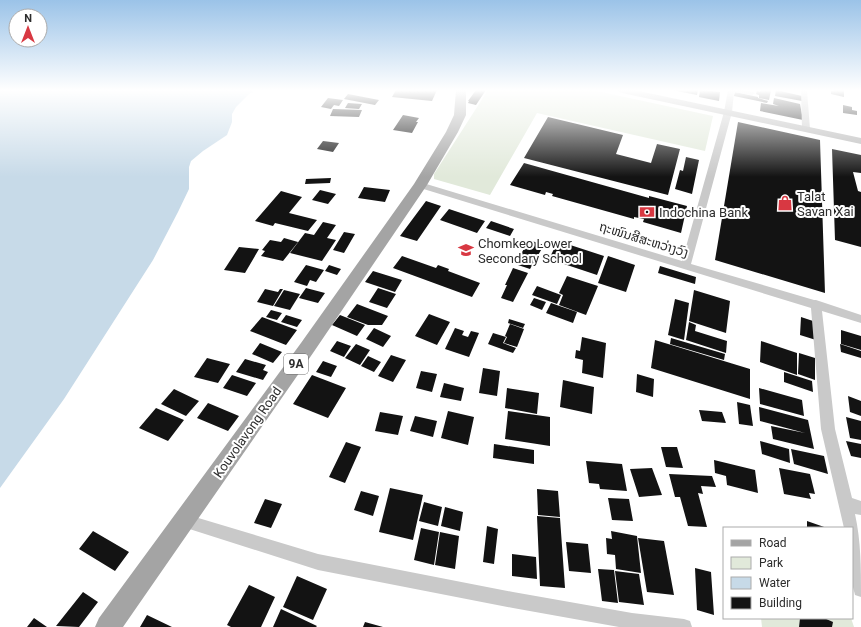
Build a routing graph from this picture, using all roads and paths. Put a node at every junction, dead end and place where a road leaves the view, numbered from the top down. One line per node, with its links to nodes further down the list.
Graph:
1 (458, 119): 7 (main road, Kouvolavong Road / 9A)
2 (726, 119): 8 (street)
3 (761, 119): 5 (street)
4 (806, 119): 5 (street)
5 (806, 129): 6 (street)
6 (861, 141)
7 (420, 185): 8 (street, ຖະໜົນສີສະຫວ່າງວົງ); 13 (main road, Kouvolavong Road / 9A)
8 (686, 265): 9 (street, ຖະໜົນສີສະຫວ່າງວົງ)
9 (816, 304): 10 (street, ຖະໜົນສີສະຫວ່າງວົງ); 11 (street)
10 (861, 319)
11 (846, 504): 12 (street); 14 (street)
12 (861, 508)
13 (185, 521): 17 (main road, Kouvolavong Road / 9A); 18 (street)
14 (850, 527)
15 (853, 543): 16 (street)
16 (861, 589)
17 (108, 627)
18 (684, 627)

